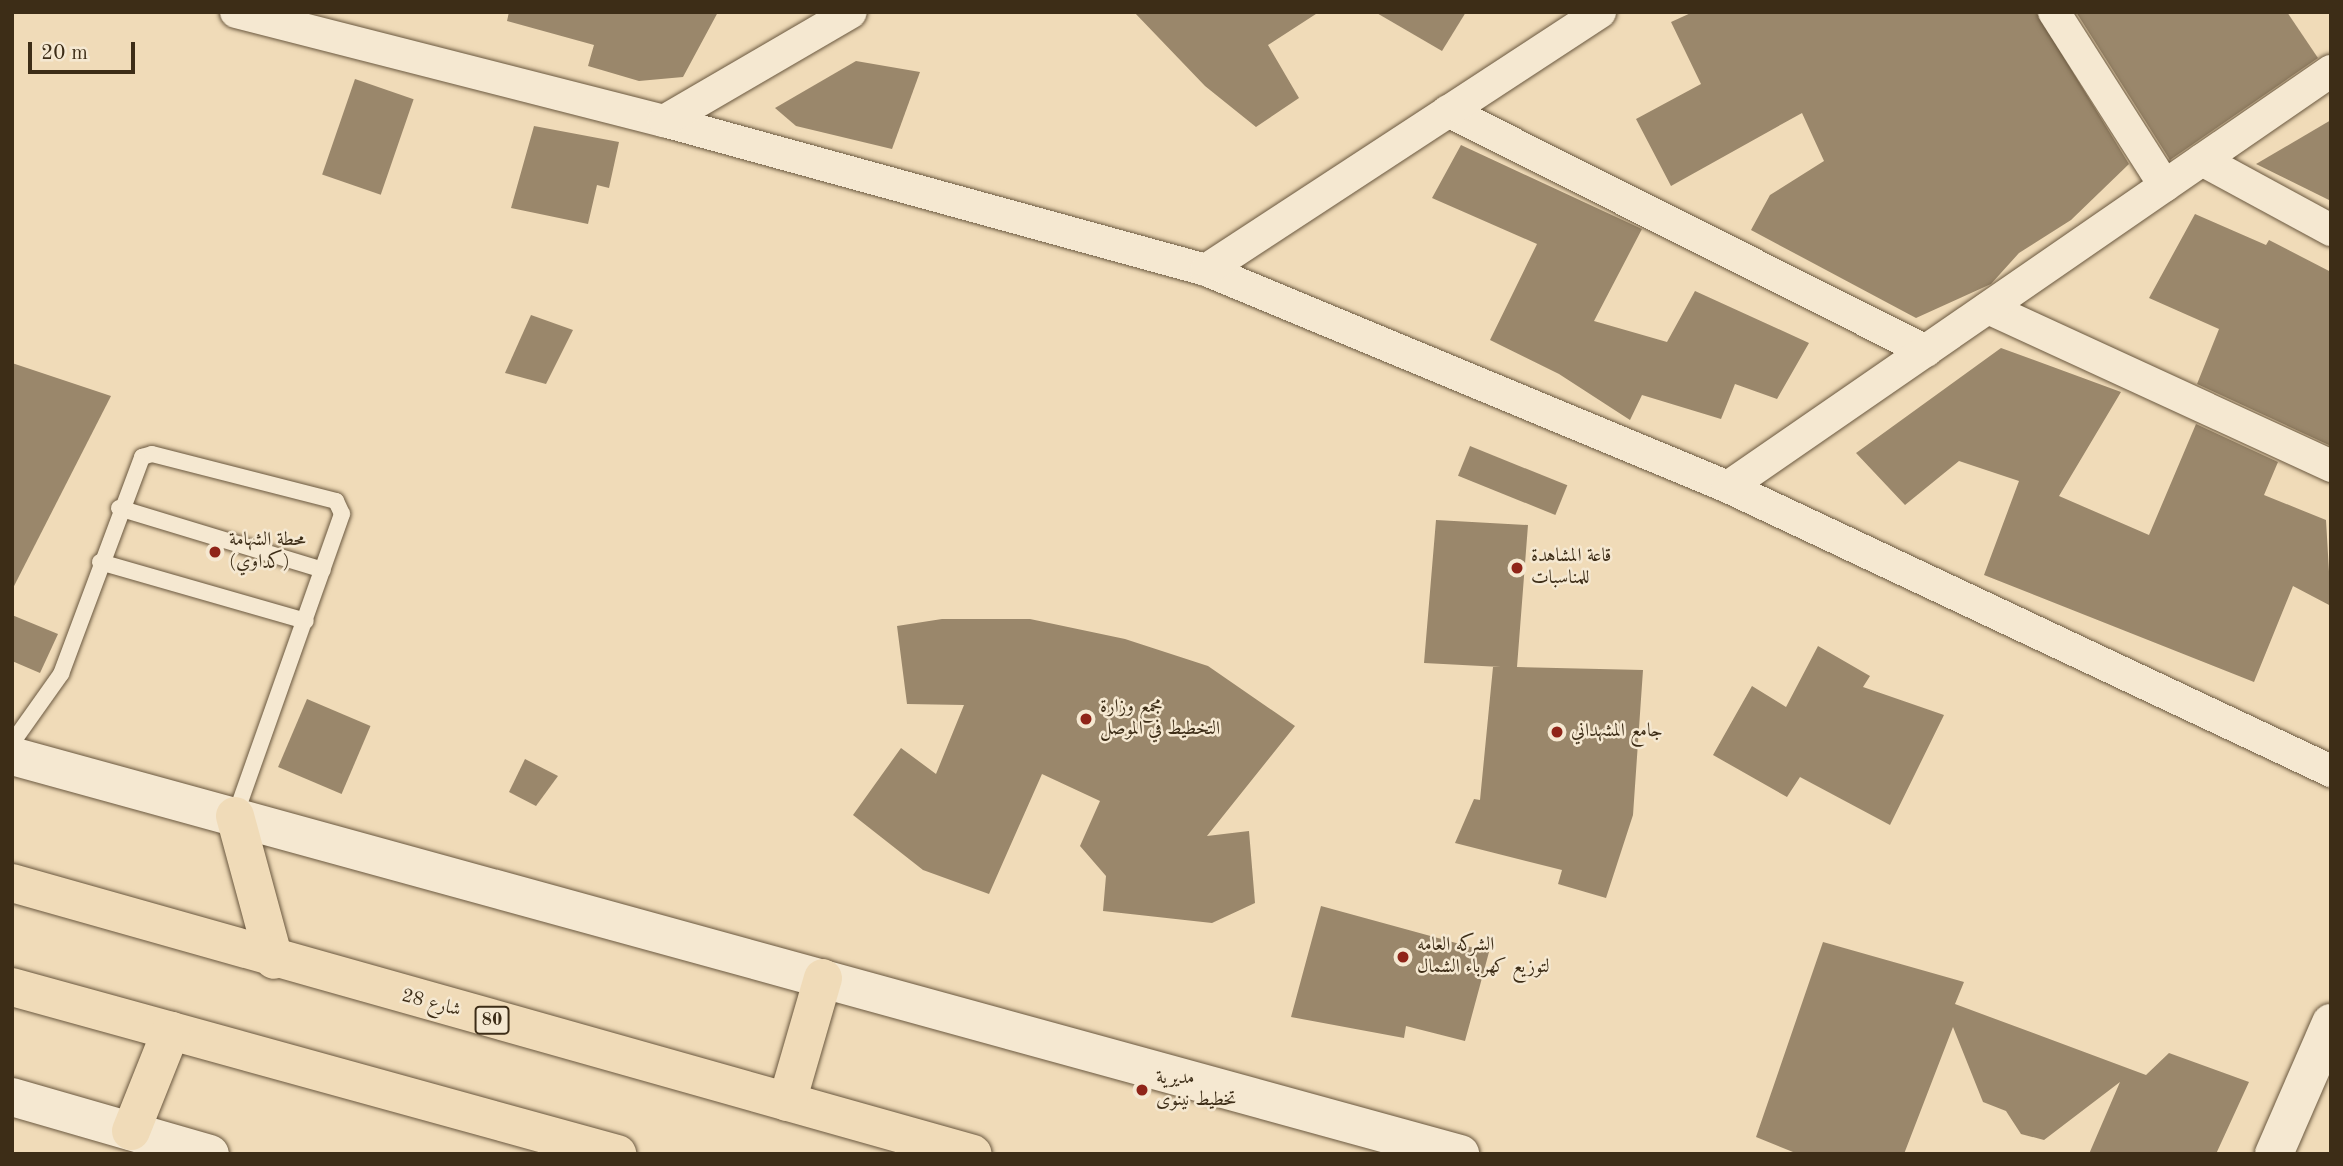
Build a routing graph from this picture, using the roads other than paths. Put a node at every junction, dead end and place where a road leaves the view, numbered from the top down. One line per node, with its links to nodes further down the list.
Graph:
1 (236, 12): 7 (street)
2 (851, 12): 7 (street)
3 (1600, 12): 6 (street)
4 (2054, 12): 9 (street)
5 (2331, 71): 8 (street)
6 (1448, 111): 11 (street); 13 (street)
7 (664, 121): 11 (street)
8 (2202, 160): 9 (street); 10 (street)
9 (2165, 186): 12 (street)
10 (2331, 230)
11 (1206, 270): 15 (street)
12 (1988, 308): 13 (street); 14 (street)
13 (1926, 351): 15 (street)
14 (2331, 466)
15 (1728, 488): 22 (street)
16 (119, 508): 17 (lane); 18 (lane); 18 (lane)
17 (100, 562): 19 (lane); 20 (lane)
18 (323, 570): 19 (lane)
19 (306, 621): 23 (lane)
20 (12, 743)
21 (12, 757): 23 (main road)
22 (2331, 771)
23 (235, 816): 25 (highway); 26 (main road)
24 (12, 883): 25 (highway, شارع 28 / 80)
25 (274, 960): 31 (highway, شارع 28 / 80)
26 (823, 978): 31 (highway); 36 (main road)
27 (12, 987): 28 (highway)
28 (171, 1031): 32 (highway); 34 (highway)
29 (2329, 1032): 37 (main road)
30 (12, 1097): 32 (main road)
31 (786, 1102): 35 (highway, شارع 28 / 80)
32 (131, 1131): 33 (main road)
33 (210, 1154)
34 (617, 1154)
35 (973, 1154)
36 (1460, 1154)
37 (2274, 1154)

